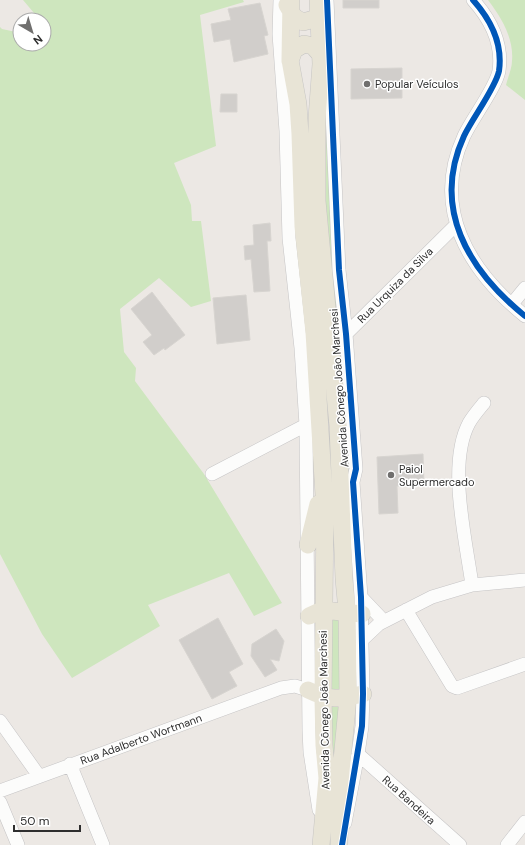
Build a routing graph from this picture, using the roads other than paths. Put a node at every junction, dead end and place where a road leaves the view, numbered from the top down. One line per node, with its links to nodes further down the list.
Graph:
1 (473, 0): 7 (street)
2 (287, 3): 3 (main road); 5 (main road, Avenida Cônego João Marchesi); 6 (street, Avenida Cônego João Marchesi)
3 (322, 4): 4 (main road, Avenida Cônego João Marchesi); 12 (street, Avenida Cônego João Marchesi)
4 (320, 54): 5 (main road); 12 (main road, Avenida Cônego João Marchesi)
5 (290, 60): 6 (main road); 8 (main road, Avenida Cônego João Marchesi)
6 (284, 86): 8 (street, Avenida Cônego João Marchesi)
7 (456, 225): 10 (street); 12 (street, Rua Urquiza da Silva)
8 (301, 277): 14 (street, Avenida Cônego João Marchesi); 16 (main road, Avenida Cônego João Marchesi)
9 (525, 288): 10 (street)
10 (512, 304): 11 (street)
11 (525, 316)
12 (338, 335): 16 (main road, Avenida Cônego João Marchesi)
13 (484, 403): 19 (street)
14 (306, 425): 15 (street); 17 (street, Avenida Cônego João Marchesi)
15 (212, 474)
16 (339, 483): 17 (main road); 20 (street, Avenida Cônego João Marchesi); 22 (main road, Avenida Cônego João Marchesi); 23 (main road, Avenida Cônego João Marchesi)
17 (308, 544): 22 (street, Avenida Cônego João Marchesi)
18 (525, 580): 19 (street)
19 (472, 585): 21 (street)
20 (361, 597): 23 (street, Avenida Cônego João Marchesi); 24 (street)
21 (406, 610): 24 (street); 26 (street)
22 (316, 613): 23 (main road); 27 (street, Avenida Cônego João Marchesi); 29 (main road, Avenida Cônego João Marchesi)
23 (355, 613): 24 (street); 25 (street, Avenida Cônego João Marchesi); 30 (main road, Avenida Cônego João Marchesi)
24 (387, 616): 25 (street)
25 (362, 640): 30 (street, Avenida Cônego João Marchesi)
26 (525, 664)
27 (309, 669): 28 (street, Rua Adalberto Wortmann); 29 (street, Avenida Cônego João Marchesi)
28 (281, 688): 29 (street, Rua Adalberto Wortmann); 33 (street, Rua Adalberto Wortmann)
29 (315, 694): 30 (main road); 40 (main road, Avenida Cônego João Marchesi)
30 (355, 695): 32 (street, Avenida Cônego João Marchesi); 41 (main road, Avenida Cônego João Marchesi)
31 (0, 721): 34 (street)
32 (358, 754): 42 (street, Avenida Cônego João Marchesi); 43 (street, Rua Bandeira)
33 (70, 764): 34 (street, Rua Adalberto Wortmann); 39 (street)
34 (39, 776): 35 (street, Rua Adalberto Wortmann)
35 (0, 791)
36 (0, 802): 38 (street)
37 (525, 822): 44 (street)
38 (18, 845)
39 (103, 845)
40 (320, 845)
41 (339, 845)
42 (342, 845)
43 (460, 845)
44 (507, 845)

